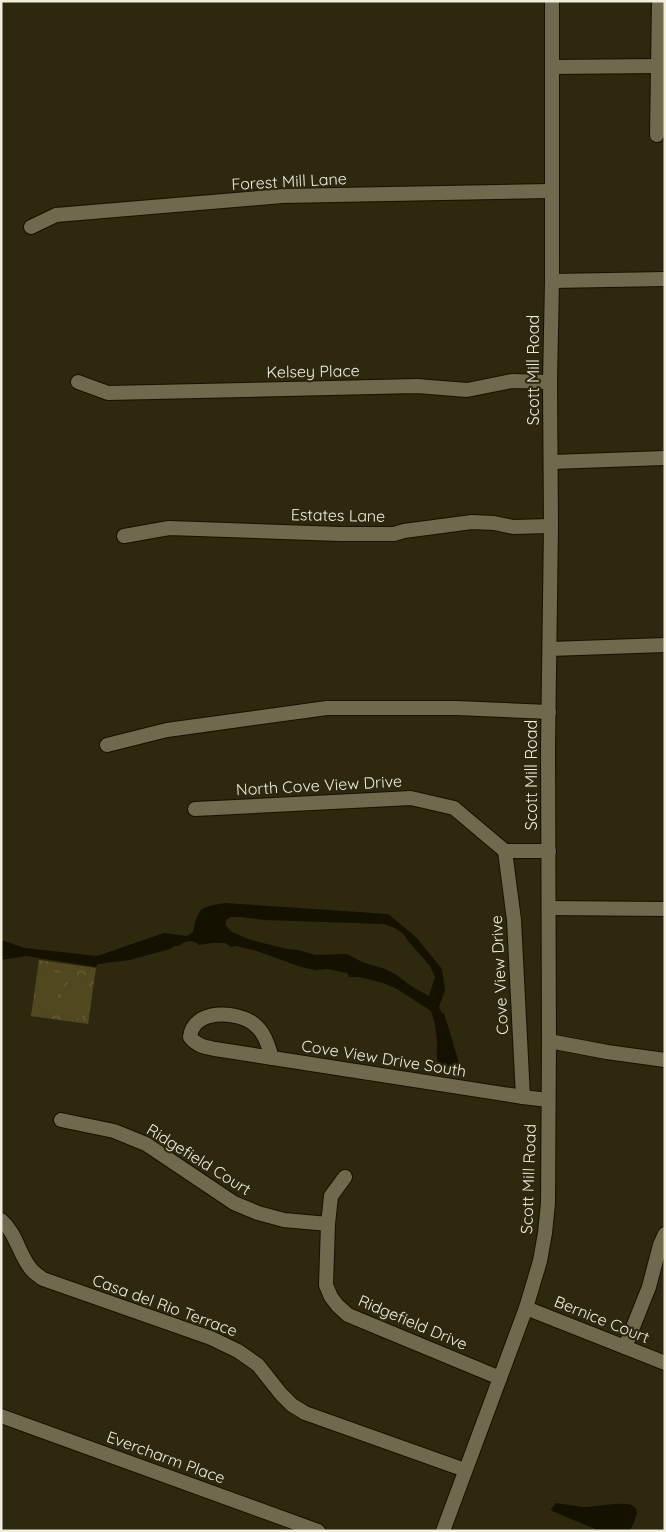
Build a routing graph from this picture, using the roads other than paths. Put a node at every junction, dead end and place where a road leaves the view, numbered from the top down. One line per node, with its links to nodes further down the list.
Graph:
1 (552, 1): 3 (street, Scott Mill Road)
2 (660, 1): 4 (street)
3 (552, 66): 4 (street); 6 (street, Scott Mill Road)
4 (659, 66): 5 (street)
5 (657, 134)
6 (551, 191): 7 (street, Forest Mill Lane); 9 (street, Scott Mill Road)
7 (31, 226)
8 (665, 278): 9 (street)
9 (552, 281): 11 (street, Scott Mill Road)
10 (78, 382): 11 (street, Kelsey Place)
11 (550, 382): 13 (street, Scott Mill Road)
12 (665, 458): 13 (street)
13 (551, 462): 14 (street, Scott Mill Road)
14 (551, 526): 15 (street, Estates Lane); 17 (street, Scott Mill Road)
15 (124, 536)
16 (665, 645): 17 (street)
17 (550, 649): 18 (street, Scott Mill Road)
18 (549, 712): 19 (street); 22 (street, Scott Mill Road)
19 (106, 745)
20 (195, 809): 21 (street, North Cove View Drive)
21 (505, 850): 22 (street); 28 (street, Cove View Drive)
22 (549, 851): 23 (street, Scott Mill Road)
23 (549, 908): 24 (street); 25 (street, Scott Mill Road)
24 (665, 909)
25 (549, 1041): 27 (street); 29 (street, Scott Mill Road)
26 (272, 1058): 26 (street, Cove View Drive South); 28 (street, Cove View Drive South)
27 (665, 1060)
28 (523, 1097): 29 (street, Cove View Drive South)
29 (548, 1100): 35 (street, Scott Mill Road)
30 (60, 1120): 33 (street, Ridgefield Court)
31 (345, 1177): 33 (street)
32 (1, 1220): 40 (street, Casa del Rio Terrace)
33 (328, 1224): 38 (street, Ridgefield Drive)
34 (665, 1234): 36 (street)
35 (526, 1308): 36 (street, Bernice Court); 38 (street, Scott Mill Road)
36 (625, 1347): 37 (street, Bernice Court)
37 (665, 1363)
38 (500, 1378): 40 (street, Scott Mill Road)
39 (1, 1416): 41 (street, Evercharm Place)
40 (465, 1470): 42 (street, Scott Mill Road)
41 (318, 1531)
42 (443, 1531)

